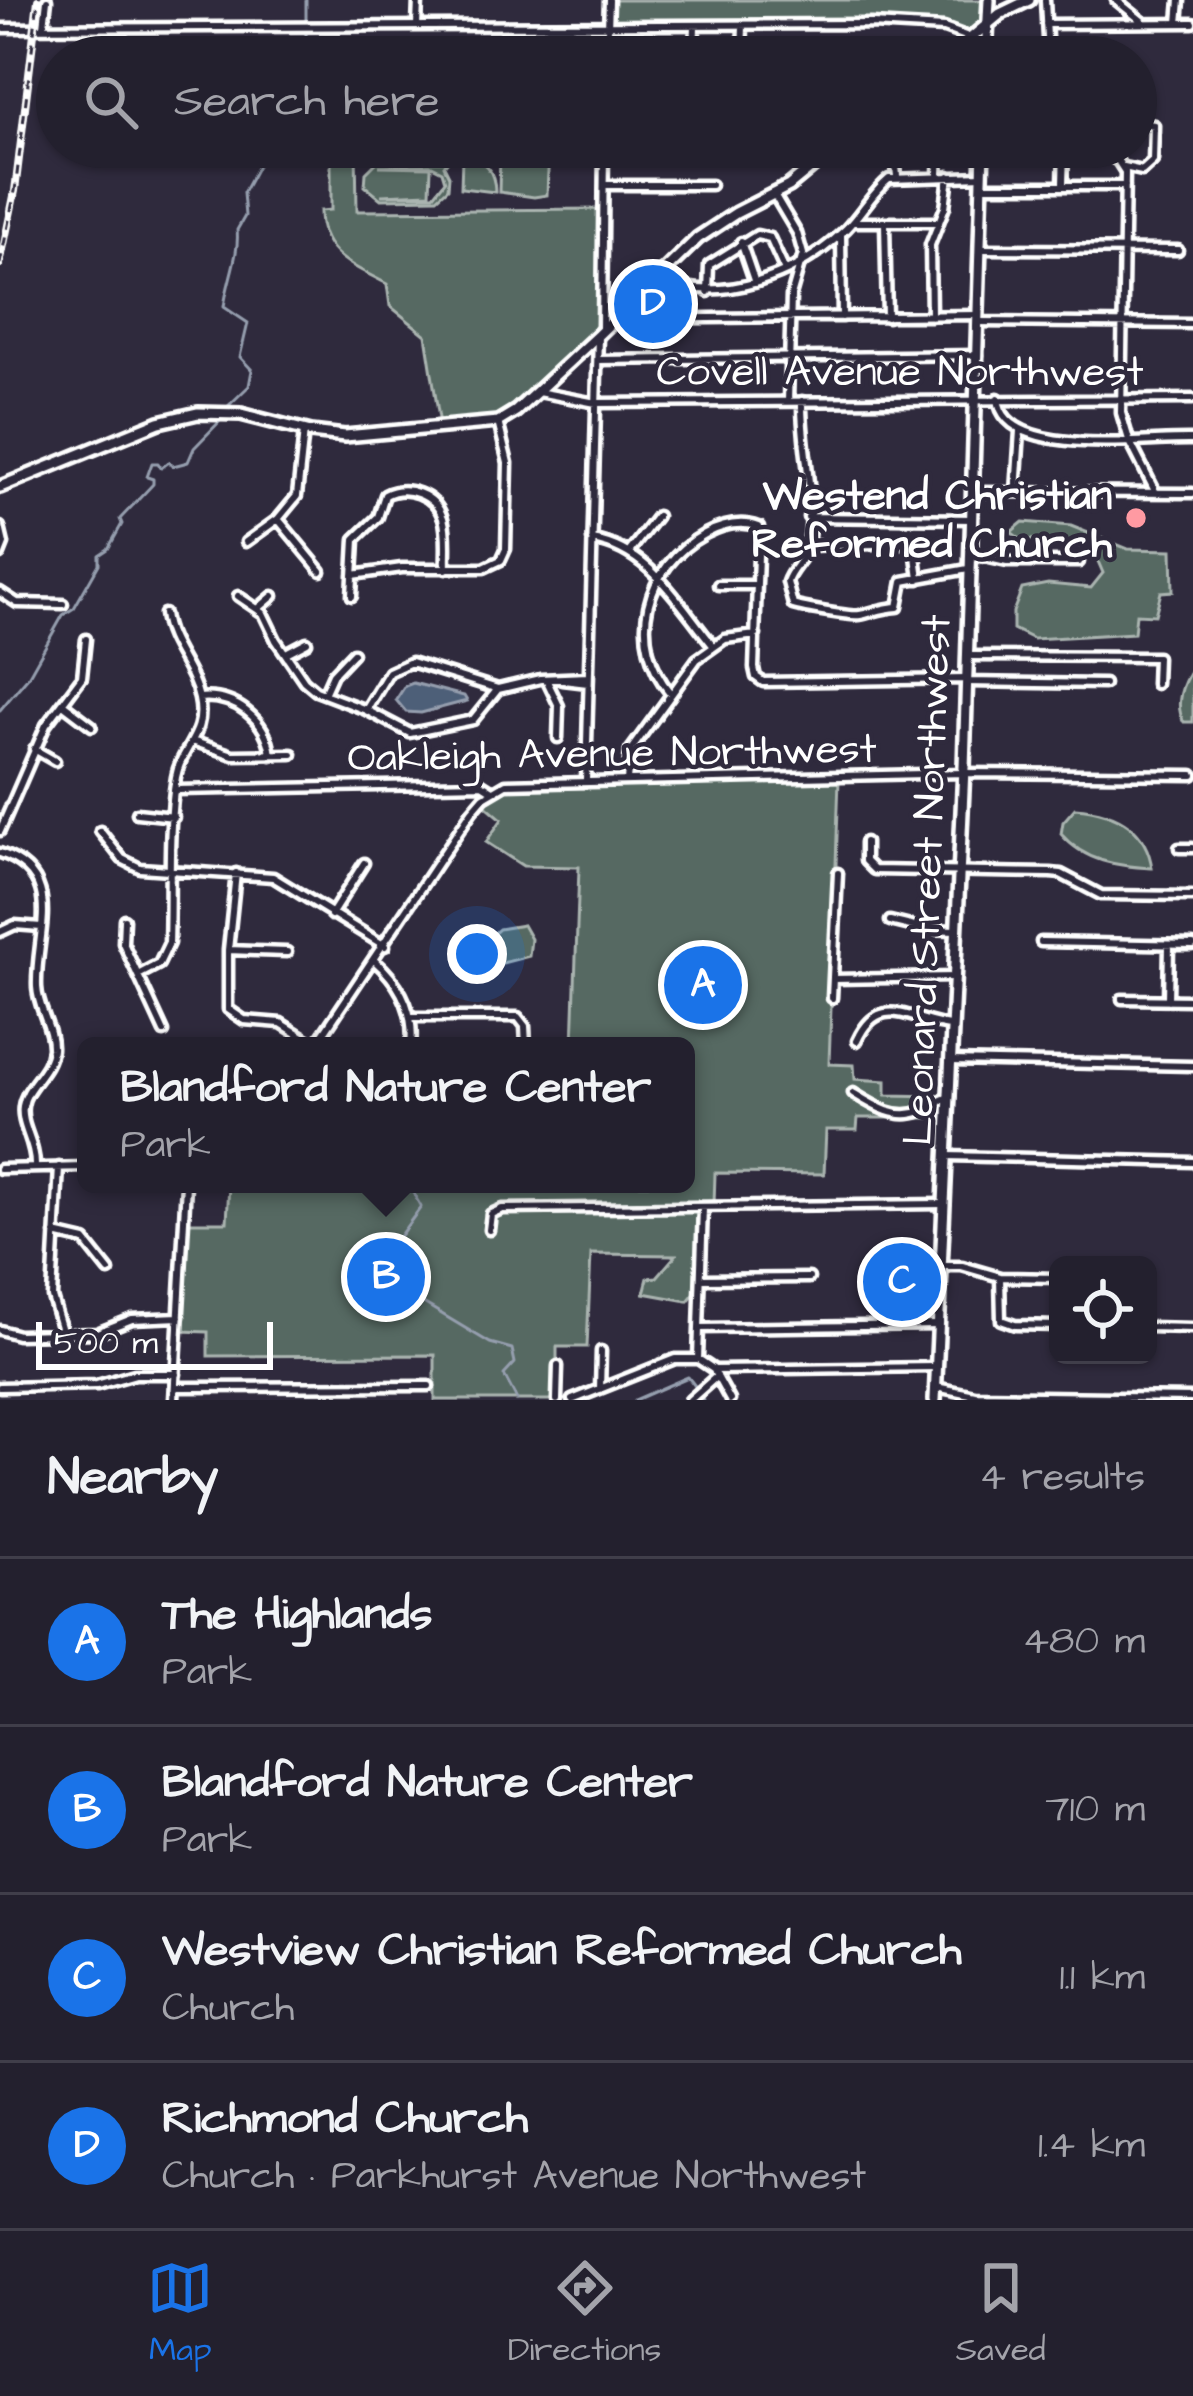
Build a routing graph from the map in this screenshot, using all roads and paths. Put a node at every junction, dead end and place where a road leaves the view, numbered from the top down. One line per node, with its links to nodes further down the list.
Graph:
1 (47, 0): 19 (street)
2 (418, 0): 16 (street)
3 (609, 0): 17 (street)
4 (989, 0): 9 (main road)
5 (1029, 0): 9 (main road)
6 (1045, 0): 13 (street)
7 (1116, 0): 10 (street)
8 (1180, 0): 11 (street)
9 (988, 22): 24 (main road); 25 (main road)
10 (1144, 23): 11 (street); 13 (street)
11 (1178, 23): 12 (street)
12 (1193, 23)
13 (1046, 24): 26 (street)
14 (695, 25): 15 (street); 17 (street); 21 (street)
15 (743, 25): 22 (street); 23 (street)
16 (417, 26): 17 (street); 19 (street)
17 (608, 26): 20 (street)
18 (0, 28): 19 (street)
19 (44, 28)
20 (608, 36)
21 (695, 36)
22 (743, 36)
23 (966, 36)
24 (972, 36)
25 (987, 36)
26 (1047, 36)
27 (605, 168): 38 (street)
28 (810, 168): 42 (main road)
29 (896, 168): 34 (street)
30 (938, 168): 35 (street)
31 (983, 168): 37 (main road, Leonard Street Northwest)
32 (1063, 168): 40 (street)
33 (1124, 168): 41 (street)
34 (897, 176): 35 (street); 43 (street)
35 (938, 176): 36 (street)
36 (949, 176): 37 (street); 45 (street)
37 (983, 181): 40 (street); 48 (main road, Leonard Street Northwest)
38 (606, 185): 39 (street); 64 (street)
39 (711, 185)
40 (1063, 186): 41 (street)
41 (1125, 186): 49 (street)
42 (775, 196): 51 (street); 53 (main road)
43 (853, 222): 44 (street); 46 (street)
44 (885, 222): 45 (street); 56 (street)
45 (938, 222): 57 (street)
46 (841, 234): 51 (street); 58 (street)
47 (741, 242): 52 (street); 54 (street); 55 (street)
48 (981, 249): 49 (street); 61 (main road, Leonard Street Northwest)
49 (1124, 250): 50 (street); 62 (street)
50 (1178, 250)
51 (802, 262): 52 (street); 59 (street)
52 (785, 271): 54 (street)
53 (655, 278): 55 (street); 60 (main road)
54 (755, 283): 55 (street)
55 (708, 292)
56 (886, 316): 57 (street); 58 (street)
57 (931, 316): 61 (street)
58 (842, 317): 59 (street)
59 (788, 318): 60 (street); 66 (street)
60 (615, 319): 64 (main road)
61 (979, 319): 62 (street); 65 (main road, Leonard Street Northwest)
62 (1122, 323): 63 (street); 70 (street)
63 (1193, 324)
64 (600, 334): 67 (street); 68 (main road)
65 (978, 355): 66 (street); 71 (main road, Leonard Street Northwest)
66 (788, 358): 67 (street); 74 (street)
67 (598, 360): 75 (street)
68 (536, 392): 75 (street, Covell Avenue Northwest); 76 (main road)
69 (998, 398): 70 (street, Covell Avenue Northwest); 71 (street, Covell Avenue Northwest); 78 (street)
70 (1120, 398): 72 (street, Covell Avenue Northwest); 79 (street)
71 (977, 399): 73 (street, Covell Avenue Northwest); 82 (main road, Leonard Street Northwest)
72 (1193, 399)
73 (802, 400): 74 (street, Covell Avenue Northwest); 87 (street)
74 (788, 401): 75 (street, Covell Avenue Northwest)
75 (596, 403): 91 (street)
76 (498, 422): 77 (main road); 99 (street)
77 (304, 431): 81 (main road); 88 (street)
78 (1020, 431): 79 (street); 83 (street)
79 (1129, 440): 80 (street); 84 (street)
80 (1193, 440)
81 (0, 487)
82 (973, 492): 83 (street); 89 (main road, Leonard Street Northwest)
83 (1016, 492): 84 (street)
84 (1156, 493): 85 (street)
85 (1193, 493)
86 (657, 517): 94 (street)
87 (808, 518): 89 (street); 93 (street)
88 (278, 519): 92 (street); 100 (street)
89 (972, 519): 96 (main road, Leonard Street Northwest)
90 (0, 527): 95 (street)
91 (592, 540): 94 (street); 121 (street)
92 (246, 542)
93 (807, 546): 103 (street); 103 (street)
94 (629, 552): 102 (street)
95 (0, 554)
96 (971, 554): 97 (street); 98 (main road, Leonard Street Northwest)
97 (1079, 562)
98 (971, 568): 103 (street); 119 (main road, Leonard Street Northwest)
99 (446, 569): 101 (street); 101 (street)
100 (321, 572)
101 (353, 575): 109 (street)
102 (658, 576): 105 (street); 116 (street); 127 (street)
103 (919, 580)
104 (718, 586): 105 (street)
105 (757, 586): 113 (street)
106 (0, 592): 110 (street)
107 (238, 596): 111 (street)
108 (273, 596): 111 (street)
109 (352, 596)
110 (63, 604)
111 (259, 608): 117 (street)
112 (164, 614): 128 (street)
113 (755, 635): 116 (street); 122 (street)
114 (86, 639): 129 (street)
115 (307, 642): 117 (street)
116 (712, 644): 127 (street)
117 (288, 652): 126 (street)
118 (353, 653): 126 (street)
119 (968, 656): 122 (main road, Leonard Street Northwest); 124 (street)
120 (547, 679): 121 (street); 125 (street); 132 (street)
121 (588, 680): 141 (street)
122 (968, 680): 123 (street); 138 (main road, Leonard Street Northwest)
123 (1104, 684)
124 (1156, 684)
125 (498, 688): 130 (street); 130 (street)
126 (324, 694): 130 (street)
127 (671, 694): 140 (street)
128 (199, 698): 133 (street); 136 (street)
129 (63, 704): 131 (street); 134 (street)
130 (366, 710)
131 (92, 726)
132 (558, 737)
133 (195, 742): 136 (street); 142 (street)
134 (34, 749): 137 (street); 146 (street)
135 (292, 754): 136 (street)
136 (271, 755)
137 (55, 761)
138 (964, 773): 139 (street, Oakleigh Avenue Northwest); 140 (street, Oakleigh Avenue Northwest); 154 (main road, Leonard Street Northwest)
139 (1193, 776)
140 (627, 780): 141 (street, Oakleigh Avenue Northwest)
141 (586, 781): 143 (street, Oakleigh Avenue Northwest)
142 (176, 790): 143 (street, Oakleigh Avenue Northwest); 145 (street)
143 (493, 791): 167 (street)
144 (137, 813): 145 (street)
145 (174, 817): 153 (street)
146 (0, 831)
147 (100, 831): 153 (street)
148 (865, 842): 154 (street)
149 (1179, 848): 150 (street)
150 (1193, 848)
151 (0, 853): 161 (street)
152 (364, 863): 158 (street)
153 (172, 870): 156 (street); 171 (street)
154 (960, 872): 157 (street); 162 (main road, Leonard Street Northwest)
155 (838, 873): 173 (street)
156 (236, 874): 158 (street); 168 (street)
157 (1193, 896)
158 (331, 915): 167 (street)
159 (124, 919): 171 (street)
160 (890, 921): 162 (street)
161 (41, 927): 163 (street); 193 (street)
162 (957, 930): 172 (main road, Leonard Street Northwest)
163 (0, 932)
164 (1041, 942): 165 (street)
165 (1169, 945): 166 (street); 176 (street)
166 (1193, 945)
167 (385, 946): 170 (street)
168 (228, 950): 169 (street); 181 (street)
169 (286, 952)
170 (375, 962): 178 (street); 182 (street)
171 (138, 975): 180 (street)
172 (955, 977): 173 (street); 179 (main road, Leonard Street Northwest)
173 (833, 980): 174 (street)
174 (832, 998)
175 (1122, 999): 176 (street)
176 (1168, 1000): 177 (street)
177 (1193, 1000)
178 (411, 1017): 183 (street); 184 (street)
179 (953, 1026): 185 (street); 186 (main road, Leonard Street Northwest)
180 (164, 1032)
181 (302, 1037)
182 (321, 1037)
183 (411, 1037)
184 (526, 1037)
185 (857, 1041)
186 (951, 1061): 187 (street); 189 (main road, Leonard Street Northwest)
187 (1193, 1066)
188 (853, 1094): 189 (street)
189 (950, 1097): 190 (main road, Leonard Street Northwest)
190 (947, 1156): 191 (street); 197 (main road, Leonard Street Northwest)
191 (1193, 1162)
192 (77, 1167): 194 (street)
193 (35, 1168): 194 (street); 195 (street)
194 (59, 1168): 200 (street)
195 (0, 1169)
196 (185, 1193): 207 (street)
197 (944, 1204): 198 (street); 201 (main road, Leonard Street Northwest)
198 (703, 1207): 199 (street); 206 (street)
199 (489, 1230)
200 (55, 1234): 202 (street); 214 (street)
201 (941, 1266): 203 (street); 208 (main road, Leonard Street Northwest)
202 (109, 1271)
203 (1000, 1277): 205 (street); 209 (street)
204 (809, 1278): 206 (street)
205 (1049, 1278)
206 (702, 1279): 210 (street)
207 (178, 1317): 214 (street); 220 (street)
208 (938, 1325): 210 (street); 218 (main road, Leonard Street Northwest)
209 (1049, 1326)
210 (700, 1328): 216 (street)
211 (1157, 1328): 212 (street)
212 (1193, 1328)
213 (0, 1330): 214 (street)
214 (63, 1334)
215 (601, 1351): 225 (street)
216 (698, 1359): 219 (street); 225 (street)
217 (558, 1366): 228 (street)
218 (936, 1367): 219 (street); 223 (main road, Leonard Street Northwest)
219 (715, 1373): 230 (street); 231 (street)
220 (176, 1374): 222 (street); 224 (street)
221 (430, 1386): 222 (street)
222 (176, 1387): 227 (street)
223 (935, 1387): 226 (street); 232 (main road, Leonard Street Northwest)
224 (0, 1388)
225 (600, 1389): 229 (street)
226 (1193, 1398)
227 (174, 1400)
228 (557, 1400)
229 (572, 1400)
230 (690, 1400)
231 (730, 1400)
232 (935, 1400)

